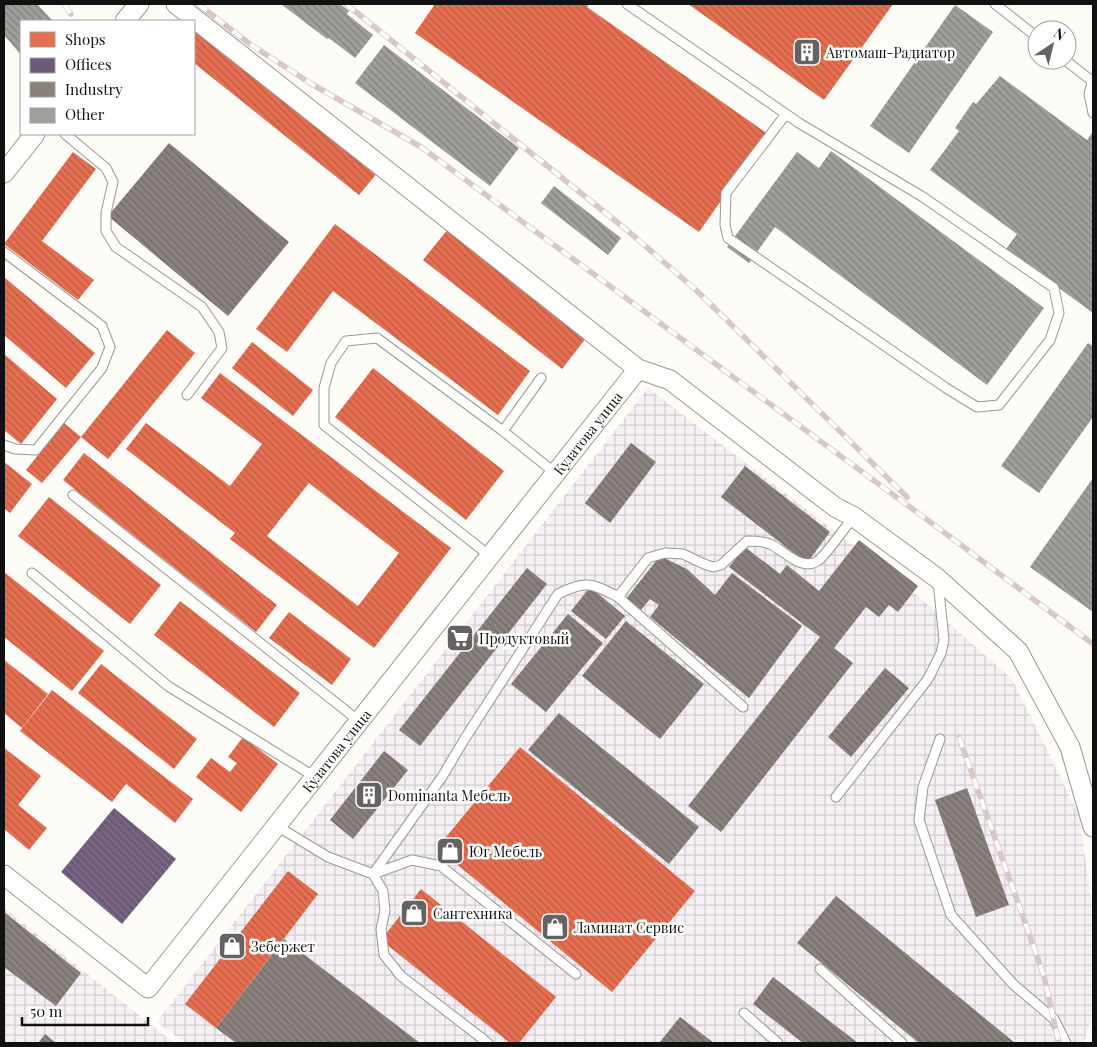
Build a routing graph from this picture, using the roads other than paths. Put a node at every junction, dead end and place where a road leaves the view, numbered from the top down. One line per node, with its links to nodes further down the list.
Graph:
1 (139, 4): 5 (street)
2 (176, 4): 15 (street)
3 (627, 4): 10 (lane)
4 (995, 4): 6 (lane)
5 (126, 20)
6 (1027, 29)
7 (1077, 68): 8 (lane)
8 (1093, 80): 9 (lane)
9 (1093, 113)
10 (786, 114): 10 (lane)
11 (34, 135): 13 (street)
12 (66, 135): 17 (lane)
13 (4, 173)
14 (4, 252): 19 (lane)
15 (638, 369): 20 (street, Кулатова улица); 22 (street)
16 (541, 378): 18 (lane)
17 (188, 396)
18 (502, 431): 20 (lane); 23 (lane)
19 (4, 444)
20 (555, 473): 23 (street, Кулатова улица)
21 (73, 495): 28 (lane)
22 (854, 517): 25 (street); 26 (lane)
23 (490, 556): 28 (street, Кулатова улица)
24 (32, 573): 30 (lane)
25 (937, 578): 31 (lane); 33 (street)
26 (618, 597): 27 (lane); 35 (lane)
27 (743, 707)
28 (359, 721): 30 (street, Кулатова улица)
29 (940, 739): 42 (lane)
30 (316, 777): 32 (street, Кулатова улица)
31 (836, 797)
32 (276, 826): 34 (street, Кулатова улица); 35 (lane)
33 (1093, 827)
34 (4, 874)
35 (374, 874): 37 (lane); 39 (lane)
36 (820, 969): 41 (lane)
37 (576, 974)
38 (744, 1013): 40 (lane)
39 (488, 1043)
40 (778, 1043)
41 (902, 1043)
42 (1066, 1043)

